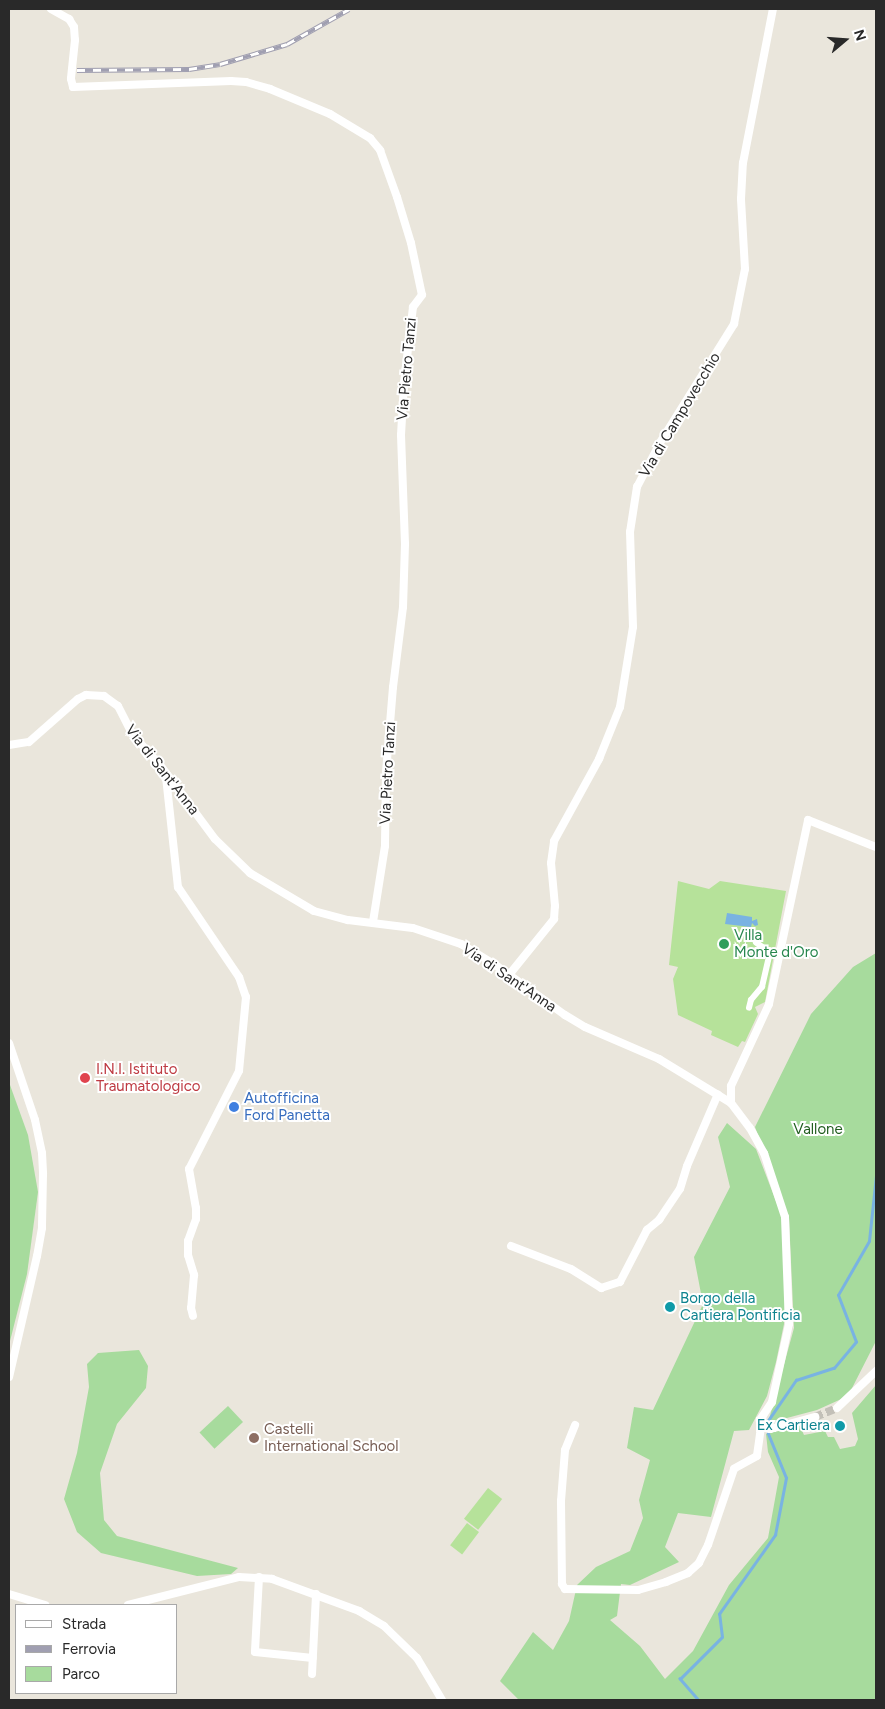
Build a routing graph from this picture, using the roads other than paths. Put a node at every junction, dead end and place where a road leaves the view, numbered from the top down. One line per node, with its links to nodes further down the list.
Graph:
1 (51, 9): 6 (street, Via Pietro Tanzi)
2 (773, 9): 8 (street, Via di Campovecchio)
3 (9, 746): 4 (street, Via di Sant'Anna)
4 (166, 775): 6 (street, Via di Sant'Anna); 14 (street)
5 (876, 847): 12 (street)
6 (373, 922): 8 (street, Via di Sant'Anna)
7 (756, 944): 9 (street)
8 (510, 975): 11 (street, Via di Sant'Anna)
9 (749, 1008)
10 (9, 1043): 16 (street)
11 (718, 1094): 12 (street, Via di Sant'Anna); 13 (street)
12 (731, 1103): 20 (street, Via di Sant'Anna)
13 (511, 1246)
14 (193, 1316)
15 (876, 1371): 17 (street)
16 (9, 1378)
17 (837, 1408)
18 (816, 1417): 20 (street)
19 (575, 1425): 20 (street, Via di Sant'Anna)
20 (761, 1427)
21 (259, 1577): 23 (street); 25 (street); 26 (street)
22 (9, 1594): 24 (street)
23 (316, 1594): 26 (street); 28 (street)
24 (42, 1604)
25 (132, 1604)
26 (313, 1658): 27 (street)
27 (312, 1674)
28 (442, 1700)

